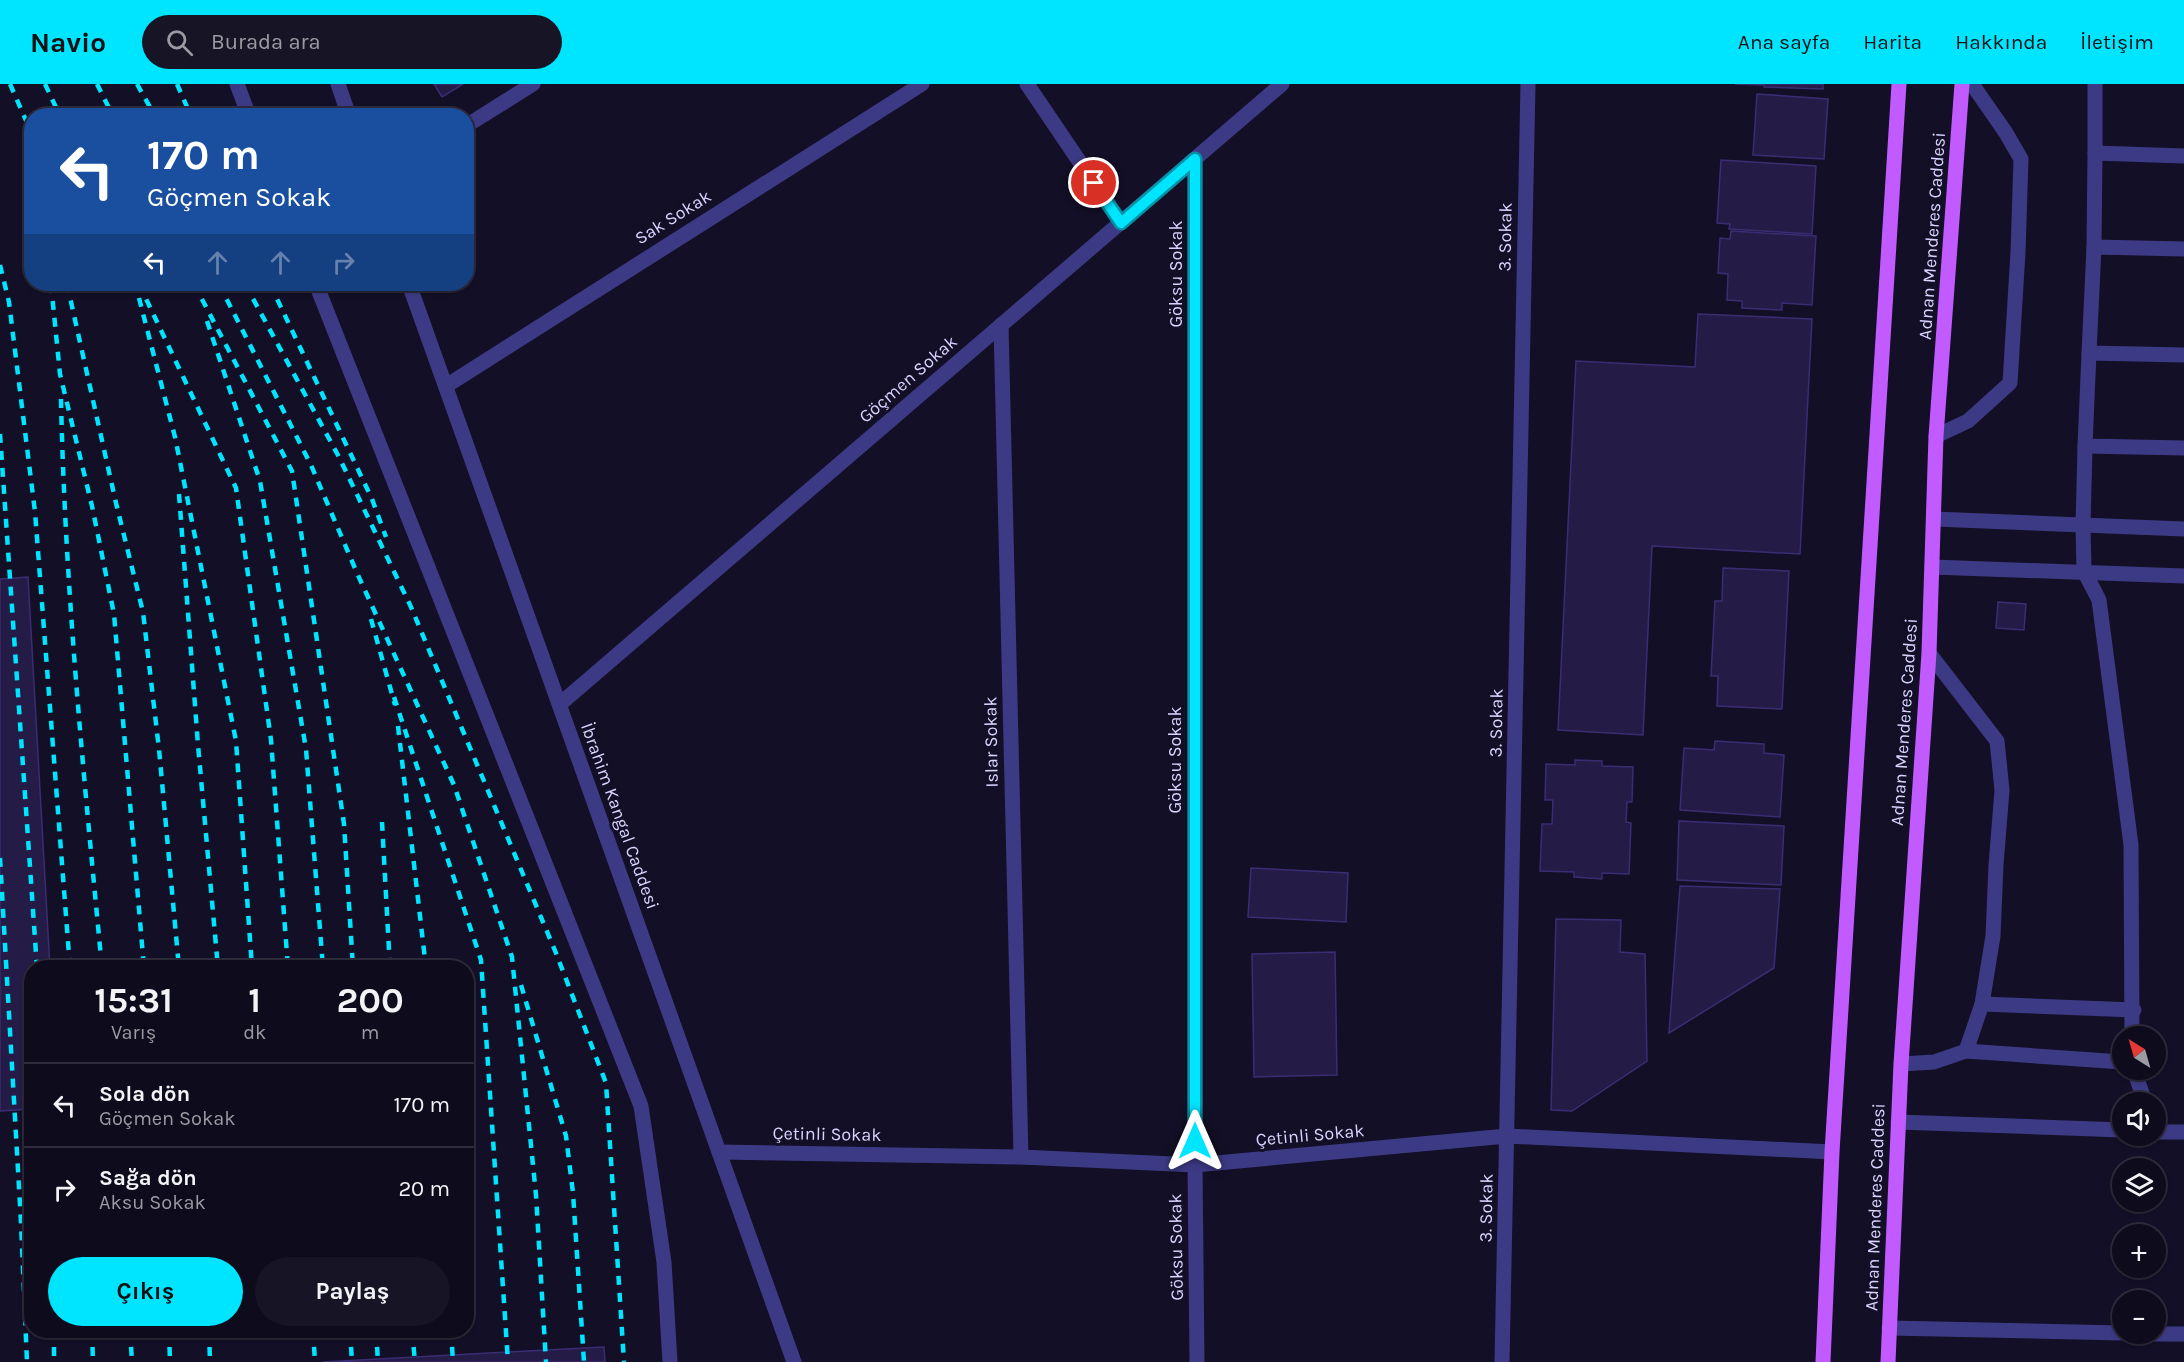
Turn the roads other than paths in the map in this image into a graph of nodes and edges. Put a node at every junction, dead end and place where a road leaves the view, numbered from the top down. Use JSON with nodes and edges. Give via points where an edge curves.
{"nodes":[{"id":1,"x":237,"y":84,"type":"edge"},
{"id":2,"x":338,"y":84,"type":"edge"},
{"id":3,"x":533,"y":84,"type":"edge"},
{"id":4,"x":922,"y":84,"type":"edge"},
{"id":5,"x":1027,"y":84,"type":"edge"},
{"id":6,"x":1282,"y":84,"type":"edge"},
{"id":7,"x":1528,"y":84,"type":"edge"},
{"id":8,"x":1899,"y":84,"type":"edge"},
{"id":9,"x":1962,"y":84,"type":"edge"},
{"id":10,"x":1972,"y":84,"type":"edge"},
{"id":11,"x":2094,"y":84,"type":"edge"},
{"id":12,"x":246,"y":108,"type":"edge"},
{"id":13,"x":347,"y":108,"type":"edge"},
{"id":14,"x":474,"y":121,"type":"edge"},
{"id":15,"x":2095,"y":153,"type":"junction"},
{"id":16,"x":2184,"y":156,"type":"edge"},
{"id":17,"x":1195,"y":159,"type":"junction"},
{"id":18,"x":1121,"y":223,"type":"junction"},
{"id":19,"x":2094,"y":248,"type":"junction"},
{"id":20,"x":2184,"y":249,"type":"edge"},
{"id":21,"x":319,"y":291,"type":"edge"},
{"id":22,"x":412,"y":291,"type":"edge"},
{"id":23,"x":1001,"y":325,"type":"junction"},
{"id":24,"x":2089,"y":353,"type":"junction"},
{"id":25,"x":2184,"y":354,"type":"edge"},
{"id":26,"x":446,"y":386,"type":"junction"},
{"id":27,"x":1936,"y":436,"type":"junction"},
{"id":28,"x":2085,"y":446,"type":"junction"},
{"id":29,"x":2184,"y":448,"type":"edge"},
{"id":30,"x":1934,"y":519,"type":"junction"},
{"id":31,"x":2083,"y":526,"type":"junction"},
{"id":32,"x":2184,"y":528,"type":"edge"},
{"id":33,"x":1932,"y":567,"type":"junction"},
{"id":34,"x":2084,"y":572,"type":"junction"},
{"id":35,"x":2184,"y":576,"type":"edge"},
{"id":36,"x":1929,"y":653,"type":"junction"},
{"id":37,"x":560,"y":704,"type":"junction"},
{"id":38,"x":1982,"y":1004,"type":"junction"},
{"id":39,"x":2134,"y":1010,"type":"junction"},
{"id":40,"x":2133,"y":1026,"type":"edge"},
{"id":41,"x":1966,"y":1051,"type":"junction"},
{"id":42,"x":2112,"y":1061,"type":"edge"},
{"id":43,"x":1901,"y":1064,"type":"junction"},
{"id":44,"x":1898,"y":1122,"type":"junction"},
{"id":45,"x":2112,"y":1130,"type":"edge"},
{"id":46,"x":2166,"y":1132,"type":"edge"},
{"id":47,"x":2184,"y":1132,"type":"edge"},
{"id":48,"x":1507,"y":1136,"type":"junction"},
{"id":49,"x":719,"y":1152,"type":"junction"},
{"id":50,"x":1832,"y":1152,"type":"junction"},
{"id":51,"x":1021,"y":1157,"type":"junction"},
{"id":52,"x":1195,"y":1165,"type":"junction"},
{"id":53,"x":1889,"y":1328,"type":"junction"},
{"id":54,"x":2112,"y":1333,"type":"edge"},
{"id":55,"x":2166,"y":1334,"type":"edge"},
{"id":56,"x":2184,"y":1334,"type":"edge"},
{"id":57,"x":670,"y":1362,"type":"edge"},
{"id":58,"x":794,"y":1362,"type":"edge"},
{"id":59,"x":1197,"y":1362,"type":"edge"},
{"id":60,"x":1502,"y":1362,"type":"edge"},
{"id":61,"x":1822,"y":1362,"type":"edge"},
{"id":62,"x":1888,"y":1362,"type":"edge"}],
"edges":[{"from":1,"to":12,"type":"street"},
{"from":2,"to":13,"type":"street"},
{"from":3,"to":14,"type":"street"},
{"from":4,"to":26,"type":"street","name":"Sak Sokak"},
{"from":5,"to":18,"type":"street"},
{"from":6,"to":17,"type":"street","name":"Göçmen Sokak"},
{"from":7,"to":48,"type":"street","name":"3. Sokak"},
{"from":8,"to":50,"type":"main road"},
{"from":9,"to":27,"type":"main road","name":"Adnan Menderes Caddesi"},
{"from":10,"to":27,"type":"street","via":[[2021,159],[2010,383],[1968,421]]},
{"from":11,"to":15,"type":"street"},
{"from":15,"to":16,"type":"street"},
{"from":15,"to":19,"type":"street"},
{"from":17,"to":18,"type":"street","name":"Göçmen Sokak"},
{"from":17,"to":52,"type":"street","name":"Göksu Sokak"},
{"from":18,"to":23,"type":"street","name":"Göçmen Sokak"},
{"from":19,"to":20,"type":"street"},
{"from":19,"to":24,"type":"street"},
{"from":21,"to":57,"type":"street","via":[[640,1106],[664,1262]]},
{"from":22,"to":26,"type":"street","name":"İbrahim Kangal Caddesi"},
{"from":23,"to":37,"type":"street","name":"Göçmen Sokak"},
{"from":23,"to":51,"type":"street","name":"Islar Sokak"},
{"from":24,"to":25,"type":"street"},
{"from":24,"to":28,"type":"street"},
{"from":26,"to":37,"type":"street","name":"İbrahim Kangal Caddesi"},
{"from":27,"to":30,"type":"main road","name":"Adnan Menderes Caddesi"},
{"from":28,"to":29,"type":"street"},
{"from":28,"to":31,"type":"street"},
{"from":30,"to":31,"type":"street"},
{"from":30,"to":33,"type":"main road","name":"Adnan Menderes Caddesi"},
{"from":31,"to":32,"type":"street"},
{"from":31,"to":34,"type":"street"},
{"from":33,"to":34,"type":"street"},
{"from":33,"to":36,"type":"main road","name":"Adnan Menderes Caddesi"},
{"from":34,"to":35,"type":"street"},
{"from":34,"to":39,"type":"street","via":[[2099,600],[2131,845]]},
{"from":36,"to":38,"type":"street","via":[[1997,741],[2002,790],[1993,936]]},
{"from":36,"to":43,"type":"main road","name":"Adnan Menderes Caddesi"},
{"from":37,"to":49,"type":"street","name":"İbrahim Kangal Caddesi"},
{"from":38,"to":39,"type":"street"},
{"from":38,"to":41,"type":"street"},
{"from":39,"to":40,"type":"street"},
{"from":41,"to":42,"type":"street"},
{"from":41,"to":43,"type":"street","via":[[1934,1062]]},
{"from":43,"to":44,"type":"main road","name":"Adnan Menderes Caddesi"},
{"from":44,"to":45,"type":"street"},
{"from":44,"to":53,"type":"main road","name":"Adnan Menderes Caddesi"},
{"from":46,"to":47,"type":"street"},
{"from":48,"to":50,"type":"street","name":"Çetinli Sokak"},
{"from":48,"to":52,"type":"street","name":"Çetinli Sokak"},
{"from":48,"to":60,"type":"street","name":"3. Sokak"},
{"from":49,"to":51,"type":"street","name":"Çetinli Sokak"},
{"from":49,"to":58,"type":"street","name":"İbrahim Kangal Caddesi"},
{"from":50,"to":61,"type":"main road"},
{"from":51,"to":52,"type":"street","name":"Çetinli Sokak"},
{"from":52,"to":59,"type":"street","name":"Göksu Sokak"},
{"from":53,"to":54,"type":"street"},
{"from":53,"to":62,"type":"main road","name":"Adnan Menderes Caddesi"},
{"from":55,"to":56,"type":"street"}]}
